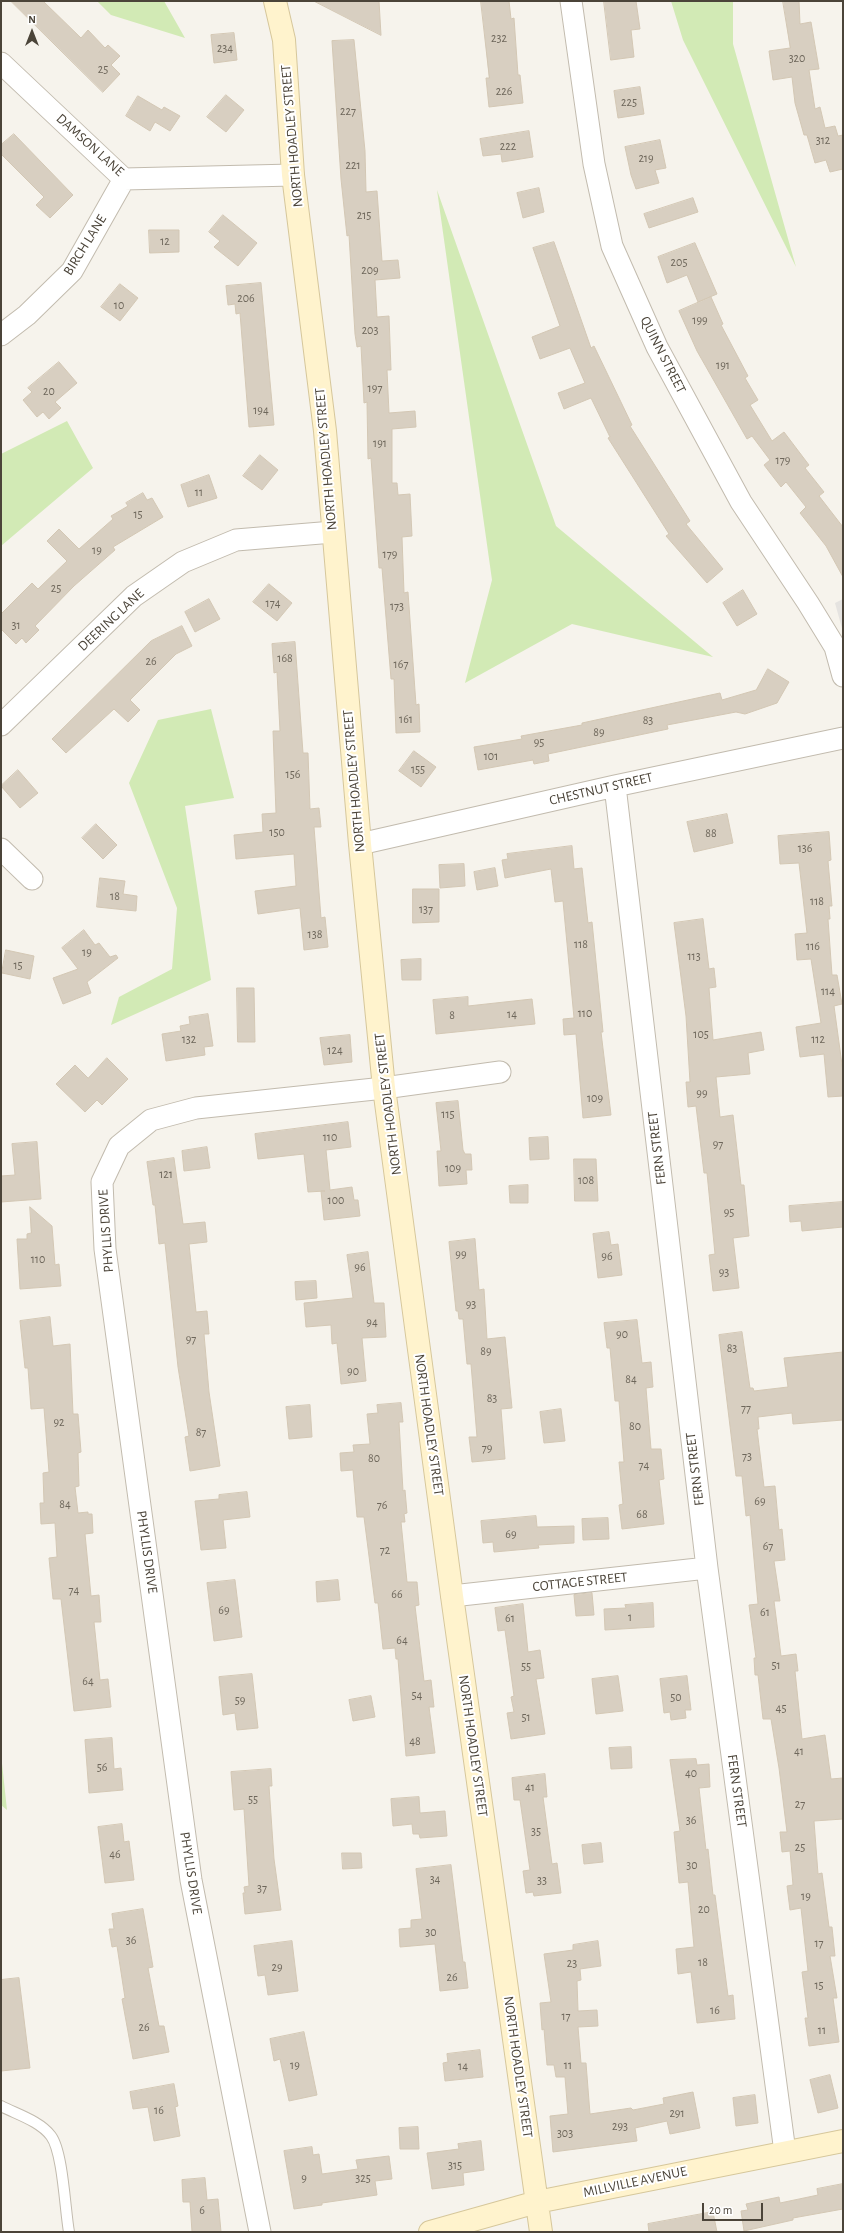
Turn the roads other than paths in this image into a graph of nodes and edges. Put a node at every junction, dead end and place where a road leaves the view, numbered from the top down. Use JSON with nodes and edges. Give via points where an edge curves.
{"nodes":[{"id":1,"x":275,"y":1,"type":"edge"},
{"id":2,"x":570,"y":1,"type":"edge"},
{"id":3,"x":1,"y":63,"type":"edge"},
{"id":4,"x":293,"y":175,"type":"junction"},
{"id":5,"x":124,"y":179,"type":"junction"},
{"id":6,"x":1,"y":335,"type":"edge"},
{"id":7,"x":333,"y":532,"type":"junction"},
{"id":8,"x":843,"y":676,"type":"edge"},
{"id":9,"x":1,"y":725,"type":"edge"},
{"id":10,"x":843,"y":738,"type":"edge"},
{"id":11,"x":615,"y":786,"type":"junction"},
{"id":12,"x":360,"y":844,"type":"junction"},
{"id":13,"x":1,"y":849,"type":"edge"},
{"id":14,"x":32,"y":878,"type":"dead end"},
{"id":15,"x":500,"y":1072,"type":"dead end"},
{"id":16,"x":384,"y":1088,"type":"junction"},
{"id":17,"x":707,"y":1568,"type":"junction"},
{"id":18,"x":452,"y":1596,"type":"junction"},
{"id":19,"x":1,"y":2106,"type":"edge"},
{"id":20,"x":843,"y":2141,"type":"edge"},
{"id":21,"x":785,"y":2152,"type":"junction"},
{"id":22,"x":537,"y":2202,"type":"junction"},
{"id":23,"x":69,"y":2232,"type":"edge"},
{"id":24,"x":260,"y":2232,"type":"edge"},
{"id":25,"x":430,"y":2232,"type":"edge"},
{"id":26,"x":541,"y":2232,"type":"edge"}],
"edges":[{"from":1,"to":4,"type":"street","name":"NORTH HOADLEY STREET","via":[[284,40]]},
{"from":2,"to":8,"type":"street","name":"QUINN STREET","via":[[594,164],[612,246],[657,347],[741,502],[835,648]]},
{"from":3,"to":5,"type":"street","name":"DAMSON LANE"},
{"from":4,"to":5,"type":"street","name":"DAMSON LANE"},
{"from":4,"to":7,"type":"street","name":"NORTH HOADLEY STREET","via":[[325,431]]},
{"from":5,"to":6,"type":"street","name":"BIRCH LANE","via":[[72,271],[27,315]]},
{"from":7,"to":9,"type":"street","name":"DEERING LANE","via":[[236,540],[183,562],[134,596]]},
{"from":7,"to":12,"type":"street","name":"NORTH HOADLEY STREET"},
{"from":10,"to":11,"type":"street","name":"CHESTNUT STREET"},
{"from":11,"to":12,"type":"street","name":"CHESTNUT STREET"},
{"from":11,"to":17,"type":"street","name":"FERN STREET"},
{"from":12,"to":16,"type":"street","name":"NORTH HOADLEY STREET"},
{"from":13,"to":14,"type":"street"},
{"from":15,"to":16,"type":"street","name":"PHYLLIS DRIVE"},
{"from":16,"to":18,"type":"street","name":"NORTH HOADLEY STREET"},
{"from":16,"to":24,"type":"street","name":"PHYLLIS DRIVE","via":[[196,1108],[151,1120],[119,1146],[102,1182],[105,1249],[191,1880]]},
{"from":17,"to":18,"type":"street","name":"COTTAGE STREET"},
{"from":17,"to":21,"type":"street","name":"FERN STREET"},
{"from":18,"to":22,"type":"street","name":"NORTH HOADLEY STREET"},
{"from":19,"to":23,"type":"lane","via":[[40,2126],[51,2136],[58,2152]]},
{"from":20,"to":21,"type":"street","name":"MILLVILLE AVENUE"},
{"from":21,"to":22,"type":"street","name":"MILLVILLE AVENUE"},
{"from":22,"to":25,"type":"street","name":"MILLVILLE AVENUE"},
{"from":22,"to":26,"type":"street","name":"NORTH HOADLEY STREET"}]}
